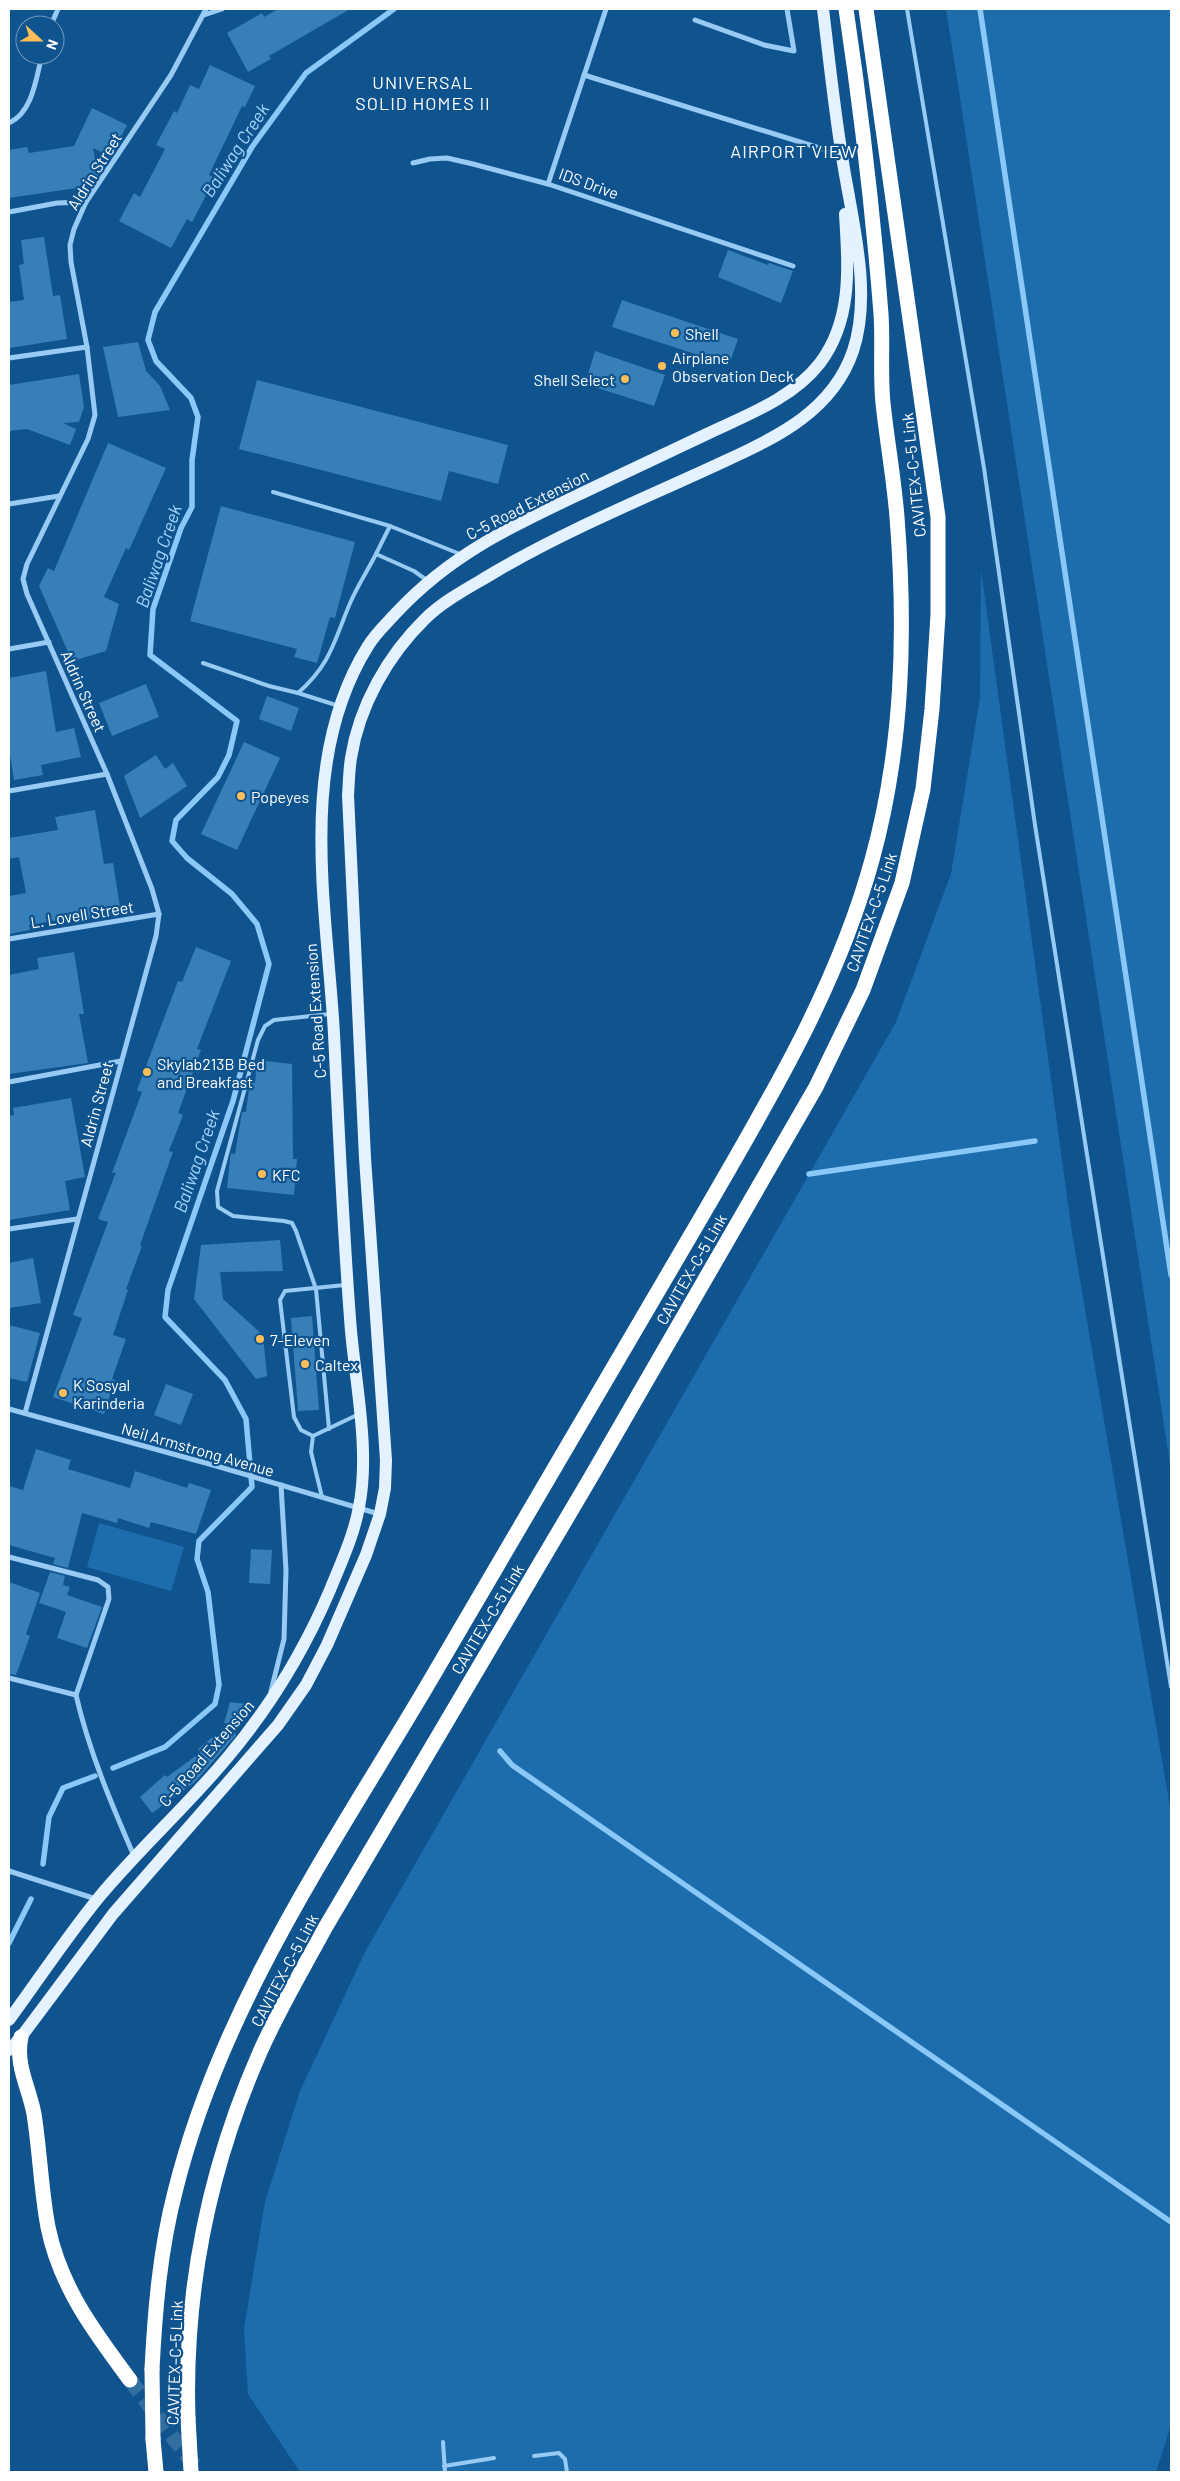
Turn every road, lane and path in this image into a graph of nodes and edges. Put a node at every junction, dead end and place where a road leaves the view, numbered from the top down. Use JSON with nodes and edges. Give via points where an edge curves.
{"nodes":[{"id":1,"x":206,"y":9,"type":"edge"},
{"id":2,"x":222,"y":9,"type":"edge"},
{"id":3,"x":598,"y":9,"type":"edge"},
{"id":4,"x":787,"y":9,"type":"edge"},
{"id":5,"x":823,"y":9,"type":"edge"},
{"id":6,"x":846,"y":9,"type":"edge"},
{"id":7,"x":866,"y":9,"type":"edge"},
{"id":8,"x":907,"y":9,"type":"edge"},
{"id":9,"x":605,"y":10,"type":"edge"},
{"id":10,"x":204,"y":15,"type":"junction"},
{"id":11,"x":695,"y":20,"type":"dead end"},
{"id":12,"x":39,"y":65,"type":"edge"},
{"id":13,"x":584,"y":75,"type":"junction"},
{"id":14,"x":9,"y":123,"type":"edge"},
{"id":15,"x":842,"y":154,"type":"junction"},
{"id":16,"x":413,"y":163,"type":"dead end"},
{"id":17,"x":548,"y":184,"type":"junction"},
{"id":18,"x":86,"y":202,"type":"junction"},
{"id":19,"x":9,"y":212,"type":"edge"},
{"id":20,"x":793,"y":266,"type":"dead end"},
{"id":21,"x":87,"y":347,"type":"junction"},
{"id":22,"x":9,"y":358,"type":"edge"},
{"id":23,"x":274,"y":492,"type":"dead end"},
{"id":24,"x":59,"y":496,"type":"junction"},
{"id":25,"x":9,"y":504,"type":"edge"},
{"id":26,"x":390,"y":526,"type":"junction"},
{"id":27,"x":376,"y":554,"type":"junction"},
{"id":28,"x":462,"y":555,"type":"junction"},
{"id":29,"x":430,"y":582,"type":"junction"},
{"id":30,"x":49,"y":642,"type":"junction"},
{"id":31,"x":9,"y":649,"type":"edge"},
{"id":32,"x":204,"y":663,"type":"dead end"},
{"id":33,"x":298,"y":693,"type":"junction"},
{"id":34,"x":339,"y":706,"type":"junction"},
{"id":35,"x":107,"y":774,"type":"junction"},
{"id":36,"x":9,"y":791,"type":"edge"},
{"id":37,"x":159,"y":914,"type":"junction"},
{"id":38,"x":9,"y":938,"type":"edge"},
{"id":39,"x":333,"y":1014,"type":"junction"},
{"id":40,"x":121,"y":1061,"type":"junction"},
{"id":41,"x":9,"y":1082,"type":"edge"},
{"id":42,"x":77,"y":1219,"type":"junction"},
{"id":43,"x":9,"y":1230,"type":"edge"},
{"id":44,"x":348,"y":1285,"type":"junction"},
{"id":45,"x":316,"y":1289,"type":"junction"},
{"id":46,"x":9,"y":1409,"type":"edge"},
{"id":47,"x":25,"y":1413,"type":"junction"},
{"id":48,"x":359,"y":1414,"type":"junction"},
{"id":49,"x":329,"y":1429,"type":"junction"},
{"id":50,"x":313,"y":1436,"type":"junction"},
{"id":51,"x":281,"y":1486,"type":"junction"},
{"id":52,"x":323,"y":1498,"type":"junction"},
{"id":53,"x":359,"y":1508,"type":"junction"},
{"id":54,"x":380,"y":1514,"type":"junction"},
{"id":55,"x":9,"y":1557,"type":"edge"},
{"id":56,"x":9,"y":1678,"type":"edge"},
{"id":57,"x":1171,"y":1687,"type":"edge"},
{"id":58,"x":76,"y":1695,"type":"junction"},
{"id":59,"x":265,"y":1711,"type":"junction"},
{"id":60,"x":134,"y":1857,"type":"junction"},
{"id":61,"x":9,"y":1871,"type":"edge"},
{"id":62,"x":97,"y":1900,"type":"junction"},
{"id":63,"x":9,"y":2020,"type":"edge"},
{"id":64,"x":21,"y":2037,"type":"junction"},
{"id":65,"x":9,"y":2050,"type":"edge"},
{"id":66,"x":9,"y":2070,"type":"edge"},
{"id":67,"x":22,"y":2078,"type":"junction"},
{"id":68,"x":130,"y":2380,"type":"tunnel mouth"},
{"id":69,"x":443,"y":2442,"type":"dead end"},
{"id":70,"x":534,"y":2456,"type":"dead end"},
{"id":71,"x":494,"y":2458,"type":"dead end"},
{"id":72,"x":444,"y":2466,"type":"junction"},
{"id":73,"x":156,"y":2472,"type":"edge"},
{"id":74,"x":191,"y":2472,"type":"edge"},
{"id":75,"x":445,"y":2472,"type":"edge"},
{"id":76,"x":566,"y":2472,"type":"edge"}],
"edges":[{"from":1,"to":10,"type":"street","name":"Aldrin Street"},
{"from":2,"to":10,"type":"street"},
{"from":3,"to":9,"type":"street"},
{"from":4,"to":11,"type":"street","via":[[794,51],[764,45]]},
{"from":5,"to":15,"type":"main road"},
{"from":6,"to":73,"type":"highway","name":"CAVITEX–C-5 Link","bridge":true,"via":[[867,153],[881,323],[883,405],[890,446],[900,570],[896,738],[887,799],[870,868],[829,982],[764,1109],[597,1398],[326,1854],[247,1996],[210,2081],[174,2193],[157,2293],[152,2369]]},
{"from":7,"to":74,"type":"highway","name":"CAVITEX–C-5 Link","bridge":true,"via":[[938,517],[938,615],[932,709],[921,797],[902,883],[863,990],[816,1087],[330,1920],[260,2052],[226,2143],[202,2239],[190,2326],[188,2418]]},
{"from":8,"to":57,"type":"lane","via":[[984,468],[1034,825]]},
{"from":9,"to":13,"type":"street","name":"IDS Drive"},
{"from":10,"to":18,"type":"street","name":"Aldrin Street","via":[[171,75]]},
{"from":12,"to":14,"type":"street","via":[[25,110]]},
{"from":13,"to":15,"type":"street"},
{"from":13,"to":17,"type":"street","name":"IDS Drive"},
{"from":15,"to":28,"type":"main road","name":"C-5 Road Extension","via":[[848,270],[845,305],[830,346],[808,375],[765,406],[507,528]]},
{"from":15,"to":54,"type":"main road","via":[[858,249],[862,300],[853,351],[835,387],[818,407],[752,449],[524,555],[471,586],[426,618],[392,658],[371,694],[357,731],[348,795],[365,1158],[386,1460]]},
{"from":16,"to":17,"type":"street","via":[[447,158]]},
{"from":17,"to":20,"type":"street","name":"IDS Drive"},
{"from":18,"to":19,"type":"street","via":[[57,203]]},
{"from":18,"to":21,"type":"street","name":"Aldrin Street","via":[[74,229],[70,262]]},
{"from":21,"to":22,"type":"street"},
{"from":21,"to":24,"type":"street","name":"Aldrin Street","via":[[95,402],[93,427]]},
{"from":23,"to":26,"type":"lane"},
{"from":24,"to":25,"type":"street"},
{"from":24,"to":30,"type":"street","name":"Aldrin Street","via":[[23,579]]},
{"from":26,"to":27,"type":"lane"},
{"from":26,"to":28,"type":"lane"},
{"from":27,"to":29,"type":"lane"},
{"from":27,"to":33,"type":"lane","via":[[351,601],[338,639],[326,661]]},
{"from":28,"to":29,"type":"main road","name":"C-5 Road Extension"},
{"from":29,"to":34,"type":"main road","name":"C-5 Road Extension","via":[[371,641],[346,686]]},
{"from":30,"to":31,"type":"street"},
{"from":30,"to":35,"type":"street","name":"Aldrin Street"},
{"from":32,"to":33,"type":"lane"},
{"from":33,"to":34,"type":"lane"},
{"from":34,"to":39,"type":"main road","name":"C-5 Road Extension","via":[[328,749],[322,863]]},
{"from":35,"to":36,"type":"street"},
{"from":35,"to":37,"type":"street","name":"Aldrin Street"},
{"from":37,"to":38,"type":"street","name":"L. Lovell Street"},
{"from":37,"to":40,"type":"street","name":"Aldrin Street","via":[[156,936]]},
{"from":39,"to":44,"type":"main road","name":"C-5 Road Extension"},
{"from":39,"to":45,"type":"lane","via":[[274,1020],[265,1026],[258,1040],[217,1191],[218,1207],[233,1216],[292,1223]]},
{"from":40,"to":41,"type":"street"},
{"from":40,"to":42,"type":"street","name":"Aldrin Street"},
{"from":42,"to":43,"type":"street"},
{"from":42,"to":47,"type":"street","name":"Aldrin Street"},
{"from":44,"to":45,"type":"lane"},
{"from":44,"to":48,"type":"main road","name":"C-5 Road Extension"},
{"from":45,"to":49,"type":"lane"},
{"from":45,"to":50,"type":"lane","via":[[285,1291],[280,1300],[294,1417],[301,1430]]},
{"from":46,"to":47,"type":"street","name":"Neil Armstrong Avenue"},
{"from":47,"to":51,"type":"street","name":"Neil Armstrong Avenue"},
{"from":48,"to":49,"type":"lane"},
{"from":48,"to":53,"type":"main road","name":"C-5 Road Extension","via":[[363,1471]]},
{"from":49,"to":50,"type":"lane"},
{"from":50,"to":52,"type":"lane","via":[[311,1452]]},
{"from":51,"to":52,"type":"street","name":"Neil Armstrong Avenue"},
{"from":51,"to":59,"type":"street","via":[[286,1570],[284,1639]]},
{"from":52,"to":53,"type":"street","name":"Neil Armstrong Avenue"},
{"from":53,"to":54,"type":"street","name":"Neil Armstrong Avenue"},
{"from":53,"to":59,"type":"main road","name":"C-5 Road Extension","via":[[324,1605],[291,1670]]},
{"from":54,"to":64,"type":"main road","via":[[366,1556],[306,1685],[278,1725],[113,1914]]},
{"from":55,"to":58,"type":"street","via":[[98,1580],[108,1587],[108,1599]]},
{"from":56,"to":58,"type":"street"},
{"from":58,"to":60,"type":"street","via":[[105,1790]]},
{"from":59,"to":60,"type":"main road","name":"C-5 Road Extension","via":[[224,1762]]},
{"from":60,"to":62,"type":"main road","name":"C-5 Road Extension"},
{"from":61,"to":62,"type":"street"},
{"from":62,"to":63,"type":"main road","name":"C-5 Road Extension"},
{"from":64,"to":65,"type":"main road"},
{"from":64,"to":67,"type":"highway","via":[[18,2054]]},
{"from":66,"to":67,"type":"highway"},
{"from":67,"to":68,"type":"highway","via":[[33,2112],[46,2214],[60,2268],[89,2324]]},
{"from":69,"to":72,"type":"lane"},
{"from":70,"to":76,"type":"lane","via":[[560,2453],[565,2459]]},
{"from":71,"to":72,"type":"lane"},
{"from":72,"to":75,"type":"lane"}]}
